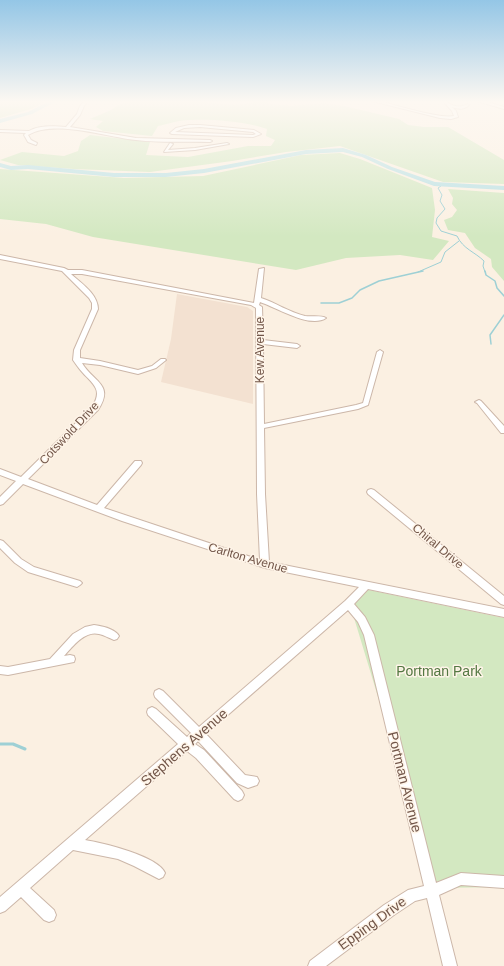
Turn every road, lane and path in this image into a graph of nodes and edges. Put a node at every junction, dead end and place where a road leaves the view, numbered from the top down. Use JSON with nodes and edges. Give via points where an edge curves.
{"nodes":[{"id":1,"x":169,"y":146,"type":"edge"},
{"id":2,"x":215,"y":146,"type":"edge"},
{"id":3,"x":204,"y":148,"type":"joint"},
{"id":4,"x":0,"y":257,"type":"edge"},
{"id":5,"x":262,"y":269,"type":"dead end"},
{"id":6,"x":66,"y":272,"type":"junction"},
{"id":7,"x":258,"y":303,"type":"junction"},
{"id":8,"x":323,"y":318,"type":"dead end"},
{"id":9,"x":260,"y":342,"type":"junction"},
{"id":10,"x":297,"y":346,"type":"dead end"},
{"id":11,"x":380,"y":352,"type":"dead end"},
{"id":12,"x":76,"y":360,"type":"junction"},
{"id":13,"x":163,"y":360,"type":"dead end"},
{"id":14,"x":479,"y":402,"type":"dead end"},
{"id":15,"x":260,"y":427,"type":"junction"},
{"id":16,"x":504,"y":431,"type":"edge"},
{"id":17,"x":138,"y":463,"type":"dead end"},
{"id":18,"x":0,"y":472,"type":"edge"},
{"id":19,"x":23,"y":481,"type":"junction"},
{"id":20,"x":371,"y":492,"type":"dead end"},
{"id":21,"x":0,"y":502,"type":"edge"},
{"id":22,"x":98,"y":508,"type":"junction"},
{"id":23,"x":0,"y":543,"type":"edge"},
{"id":24,"x":265,"y":565,"type":"junction"},
{"id":25,"x":77,"y":583,"type":"dead end"},
{"id":26,"x":366,"y":586,"type":"junction"},
{"id":27,"x":504,"y":601,"type":"edge"},
{"id":28,"x":348,"y":604,"type":"junction"},
{"id":29,"x":504,"y":613,"type":"edge"},
{"id":30,"x":114,"y":636,"type":"dead end"},
{"id":31,"x":70,"y":659,"type":"dead end"},
{"id":32,"x":53,"y":662,"type":"junction"},
{"id":33,"x":0,"y":670,"type":"edge"},
{"id":34,"x":159,"y":694,"type":"dead end"},
{"id":35,"x":152,"y":712,"type":"dead end"},
{"id":36,"x":199,"y":734,"type":"junction"},
{"id":37,"x":187,"y":745,"type":"junction"},
{"id":38,"x":253,"y":781,"type":"dead end"},
{"id":39,"x":238,"y":795,"type":"dead end"},
{"id":40,"x":72,"y":844,"type":"junction"},
{"id":41,"x":159,"y":873,"type":"dead end"},
{"id":42,"x":504,"y":882,"type":"edge"},
{"id":43,"x":21,"y":888,"type":"junction"},
{"id":44,"x":432,"y":891,"type":"junction"},
{"id":45,"x":0,"y":906,"type":"edge"},
{"id":46,"x":49,"y":916,"type":"dead end"},
{"id":47,"x":314,"y":966,"type":"edge"},
{"id":48,"x":450,"y":966,"type":"edge"}],
"edges":[{"from":1,"to":3,"type":"street","via":[[165,151]]},
{"from":2,"to":3,"type":"street"},
{"from":4,"to":6,"type":"street"},
{"from":5,"to":7,"type":"street"},
{"from":6,"to":7,"type":"street","name":"Kew Avenue","via":[[82,272]]},
{"from":6,"to":12,"type":"street","via":[[95,303],[95,309],[77,350]]},
{"from":7,"to":8,"type":"street","via":[[298,316]]},
{"from":7,"to":9,"type":"street","name":"Kew Avenue"},
{"from":9,"to":10,"type":"street"},
{"from":9,"to":15,"type":"street","name":"Kew Avenue"},
{"from":11,"to":15,"type":"street","via":[[366,404]]},
{"from":12,"to":13,"type":"street","via":[[138,372],[154,368]]},
{"from":12,"to":19,"type":"street","name":"Cotswold Drive","via":[[97,383],[101,394],[100,400]]},
{"from":14,"to":16,"type":"street"},
{"from":15,"to":24,"type":"street","name":"Kew Avenue"},
{"from":17,"to":22,"type":"street"},
{"from":18,"to":19,"type":"street","name":"Carlton Avenue"},
{"from":19,"to":21,"type":"street","name":"Cotswold Drive"},
{"from":19,"to":22,"type":"street","name":"Carlton Avenue"},
{"from":20,"to":27,"type":"street","name":"Chiral Drive"},
{"from":22,"to":24,"type":"street","name":"Carlton Avenue"},
{"from":23,"to":25,"type":"street","via":[[31,570]]},
{"from":24,"to":26,"type":"street","name":"Carlton Avenue"},
{"from":26,"to":28,"type":"street","name":"Stephens Avenue"},
{"from":26,"to":29,"type":"street","name":"Carlton Avenue"},
{"from":28,"to":36,"type":"street","name":"Stephens Avenue"},
{"from":28,"to":44,"type":"street","name":"Portman Avenue","via":[[362,620],[369,635]]},
{"from":30,"to":32,"type":"street","via":[[95,628],[90,629],[74,640]]},
{"from":31,"to":32,"type":"street"},
{"from":32,"to":33,"type":"street","via":[[8,671]]},
{"from":34,"to":36,"type":"street"},
{"from":35,"to":37,"type":"street"},
{"from":36,"to":37,"type":"street","name":"Stephens Avenue"},
{"from":36,"to":38,"type":"street","via":[[241,779]]},
{"from":37,"to":39,"type":"street","via":[[200,754]]},
{"from":37,"to":40,"type":"street","name":"Stephens Avenue"},
{"from":40,"to":41,"type":"street","via":[[115,852]]},
{"from":40,"to":43,"type":"street","name":"Stephens Avenue"},
{"from":42,"to":44,"type":"street","name":"Epping Drive","via":[[461,879]]},
{"from":43,"to":45,"type":"street","name":"Stephens Avenue"},
{"from":43,"to":46,"type":"street"},
{"from":44,"to":47,"type":"street","name":"Epping Drive","via":[[413,894]]},
{"from":44,"to":48,"type":"street","name":"Portman Avenue"}]}
